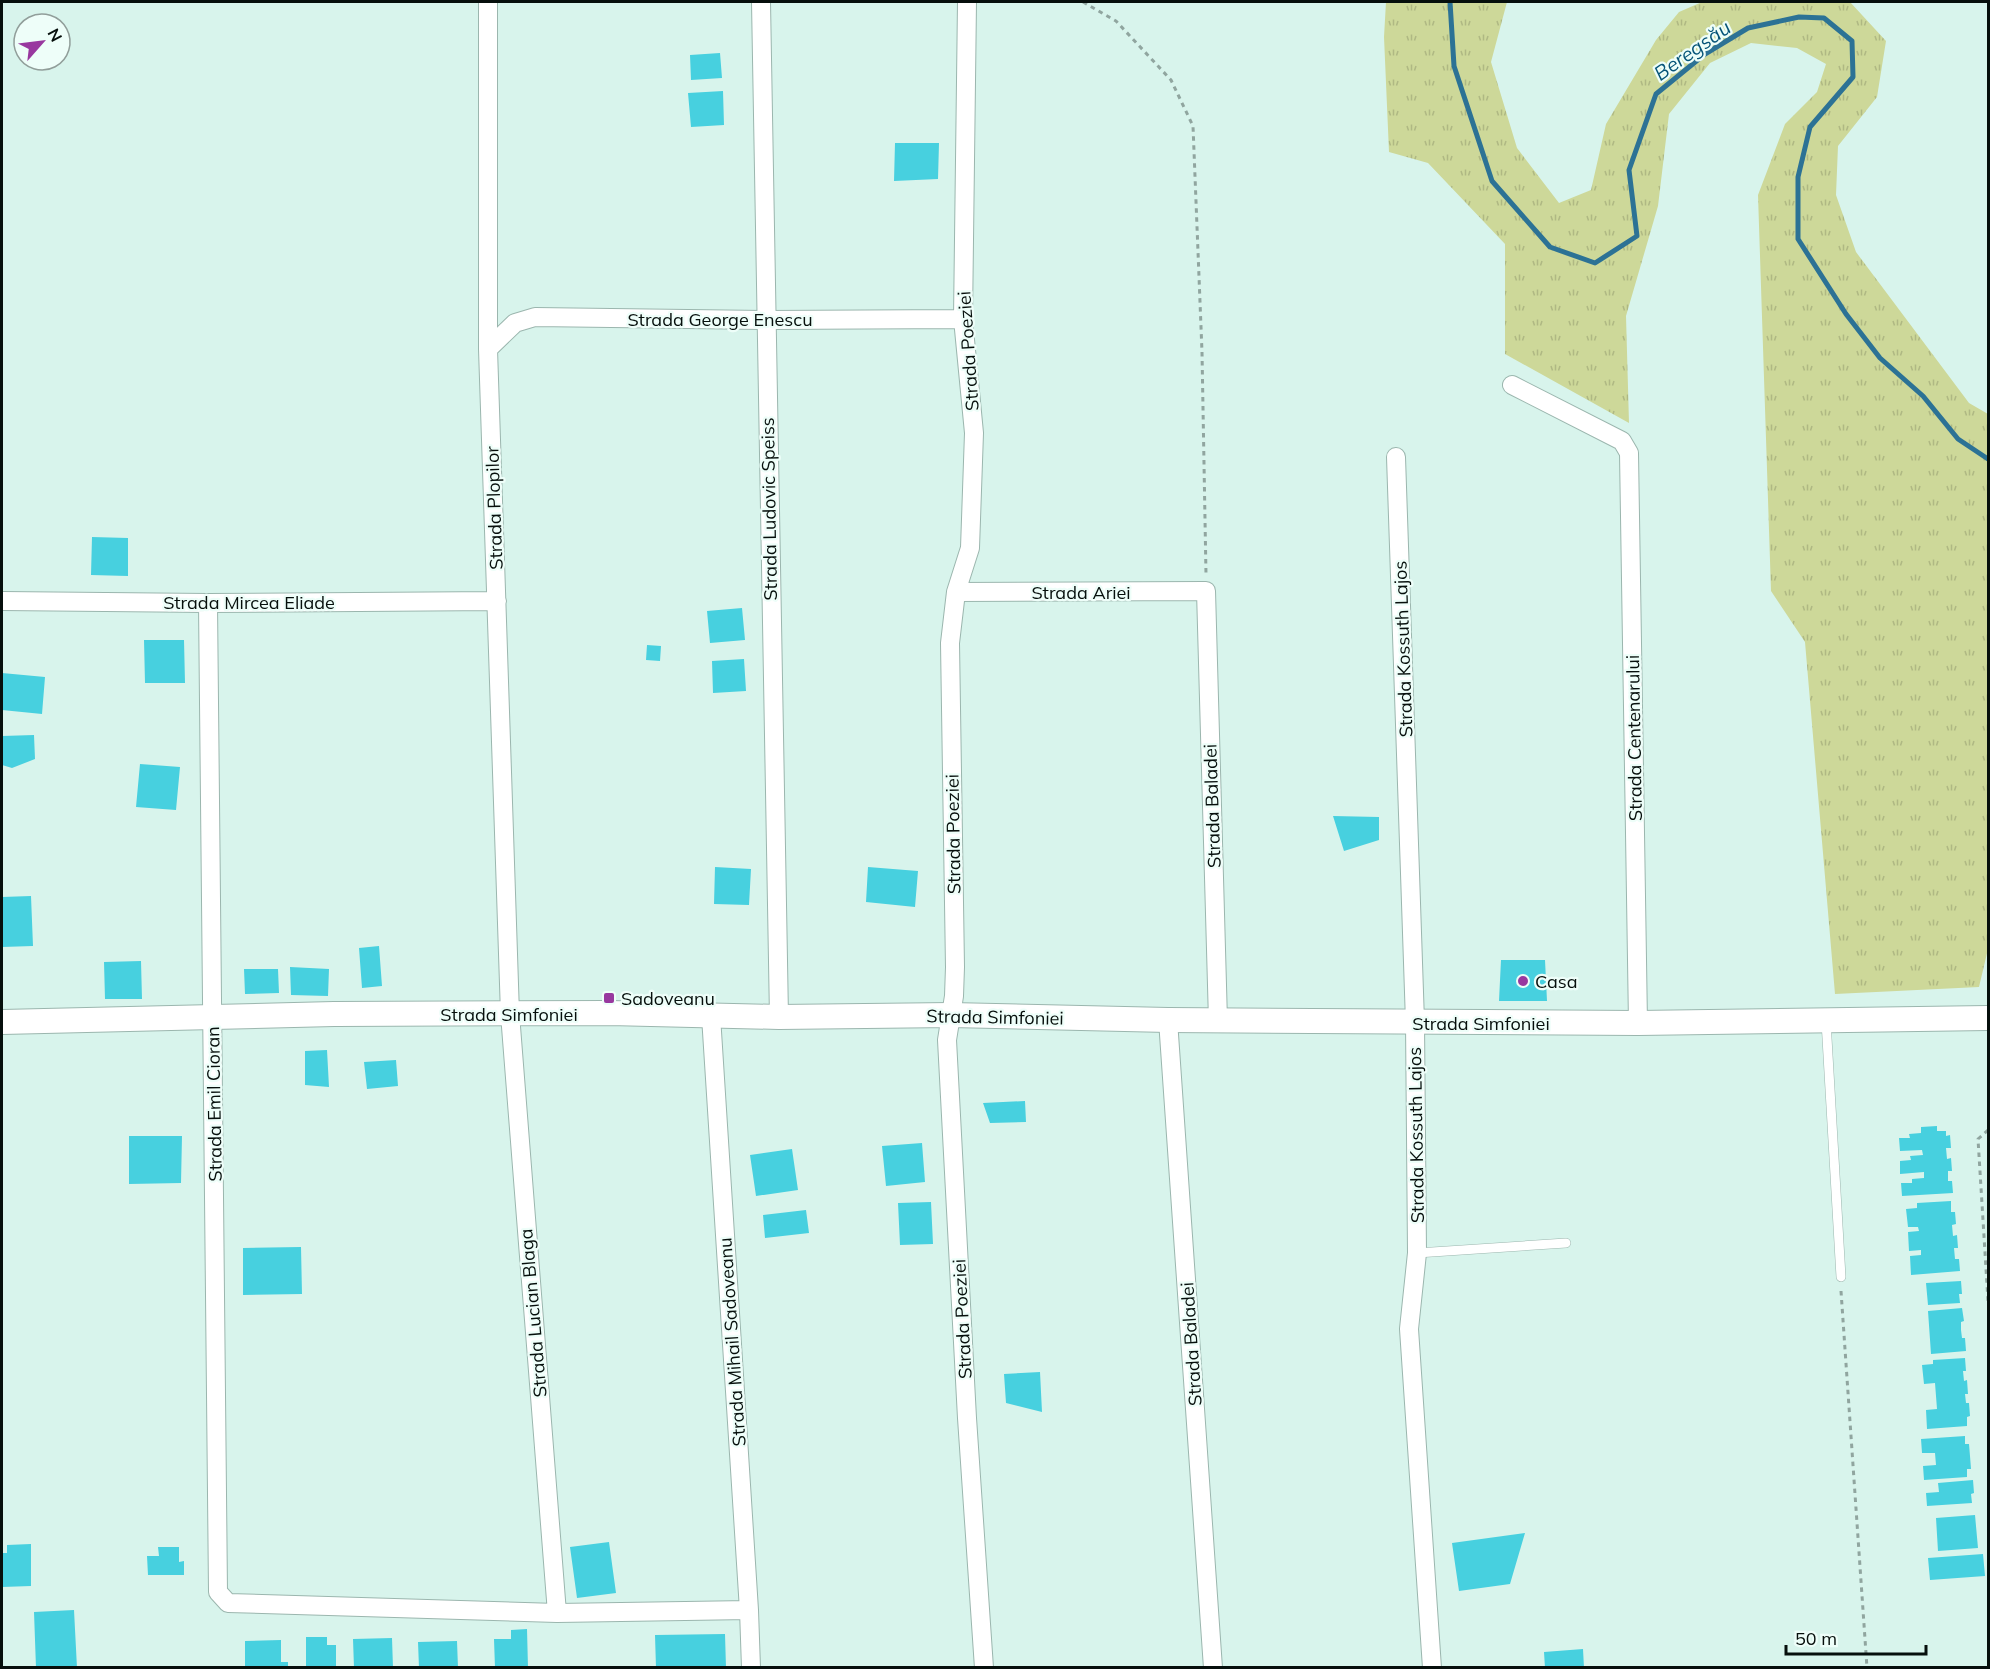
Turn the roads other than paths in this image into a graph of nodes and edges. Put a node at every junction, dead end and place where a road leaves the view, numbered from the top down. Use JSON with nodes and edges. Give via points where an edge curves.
{"nodes":[{"id":1,"x":488,"y":2,"type":"edge"},
{"id":2,"x":761,"y":2,"type":"edge"},
{"id":3,"x":967,"y":2,"type":"edge"},
{"id":4,"x":963,"y":319,"type":"junction"},
{"id":5,"x":766,"y":320,"type":"junction"},
{"id":6,"x":488,"y":349,"type":"junction"},
{"id":7,"x":1512,"y":385,"type":"dead end"},
{"id":8,"x":1396,"y":458,"type":"dead end"},
{"id":9,"x":1206,"y":591,"type":"joint"},
{"id":10,"x":956,"y":592,"type":"junction"},
{"id":11,"x":2,"y":601,"type":"edge"},
{"id":12,"x":496,"y":601,"type":"junction"},
{"id":13,"x":208,"y":603,"type":"junction"},
{"id":14,"x":510,"y":1014,"type":"junction"},
{"id":15,"x":951,"y":1015,"type":"junction"},
{"id":16,"x":711,"y":1016,"type":"junction"},
{"id":17,"x":213,"y":1017,"type":"junction"},
{"id":18,"x":779,"y":1017,"type":"junction"},
{"id":19,"x":1989,"y":1018,"type":"edge"},
{"id":20,"x":1168,"y":1020,"type":"junction"},
{"id":21,"x":1218,"y":1021,"type":"junction"},
{"id":22,"x":1826,"y":1021,"type":"junction"},
{"id":23,"x":2,"y":1022,"type":"edge"},
{"id":24,"x":1415,"y":1022,"type":"junction"},
{"id":25,"x":1638,"y":1023,"type":"junction"},
{"id":26,"x":1566,"y":1243,"type":"dead end"},
{"id":27,"x":1417,"y":1253,"type":"junction"},
{"id":28,"x":1840,"y":1277,"type":"road end"},
{"id":29,"x":749,"y":1610,"type":"junction"},
{"id":30,"x":557,"y":1613,"type":"junction"},
{"id":31,"x":751,"y":1668,"type":"edge"},
{"id":32,"x":984,"y":1668,"type":"edge"},
{"id":33,"x":1213,"y":1668,"type":"edge"},
{"id":34,"x":1432,"y":1668,"type":"edge"}],
"edges":[{"from":1,"to":6,"type":"street","name":"Strada Plopilor"},
{"from":2,"to":5,"type":"street","name":"Strada Ludovic Speiss"},
{"from":3,"to":4,"type":"street","name":"Strada Poeziei"},
{"from":4,"to":5,"type":"street","name":"Strada George Enescu"},
{"from":4,"to":10,"type":"street","name":"Strada Poeziei","via":[[974,433],[970,548]]},
{"from":5,"to":6,"type":"street","name":"Strada George Enescu","via":[[535,317],[515,323]]},
{"from":5,"to":18,"type":"street","name":"Strada Ludovic Speiss"},
{"from":6,"to":12,"type":"street","name":"Strada Plopilor"},
{"from":7,"to":25,"type":"street","name":"Strada Centenarului","via":[[1622,441],[1629,453]]},
{"from":8,"to":24,"type":"street","name":"Strada Kossuth Lajos"},
{"from":9,"to":10,"type":"street","name":"Strada Ariei"},
{"from":9,"to":21,"type":"street","name":"Strada Baladei"},
{"from":10,"to":15,"type":"street","name":"Strada Poeziei","via":[[950,643],[955,967]]},
{"from":11,"to":13,"type":"street","name":"Strada Mircea Eliade"},
{"from":12,"to":13,"type":"street","name":"Strada Mircea Eliade"},
{"from":12,"to":14,"type":"street","name":"Strada Plopilor"},
{"from":13,"to":17,"type":"street","name":"Strada Emil Cioran"},
{"from":14,"to":16,"type":"street","name":"Strada Simfoniei"},
{"from":14,"to":17,"type":"street","name":"Strada Simfoniei"},
{"from":14,"to":30,"type":"street","name":"Strada Lucian Blaga"},
{"from":15,"to":18,"type":"street","name":"Strada Simfoniei"},
{"from":15,"to":20,"type":"street","name":"Strada Simfoniei"},
{"from":15,"to":32,"type":"street","name":"Strada Poeziei","via":[[947,1040]]},
{"from":16,"to":18,"type":"street","name":"Strada Simfoniei"},
{"from":16,"to":29,"type":"street","name":"Strada Mihail Sadoveanu"},
{"from":17,"to":23,"type":"street","name":"Strada Simfoniei"},
{"from":17,"to":30,"type":"street","name":"Strada Emil Cioran","via":[[219,1592],[228,1603]]},
{"from":19,"to":22,"type":"street","name":"Strada Simfoniei"},
{"from":20,"to":21,"type":"street","name":"Strada Simfoniei"},
{"from":20,"to":33,"type":"street","name":"Strada Baladei"},
{"from":21,"to":24,"type":"street","name":"Strada Simfoniei"},
{"from":22,"to":25,"type":"street","name":"Strada Simfoniei"},
{"from":22,"to":28,"type":"lane"},
{"from":24,"to":25,"type":"street","name":"Strada Simfoniei"},
{"from":24,"to":27,"type":"street","name":"Strada Kossuth Lajos"},
{"from":26,"to":27,"type":"lane"},
{"from":27,"to":34,"type":"street","name":"Strada Kossuth Lajos","via":[[1409,1329]]},
{"from":29,"to":30,"type":"street"},
{"from":29,"to":31,"type":"street","name":"Strada Mihail Sadoveanu"}]}
